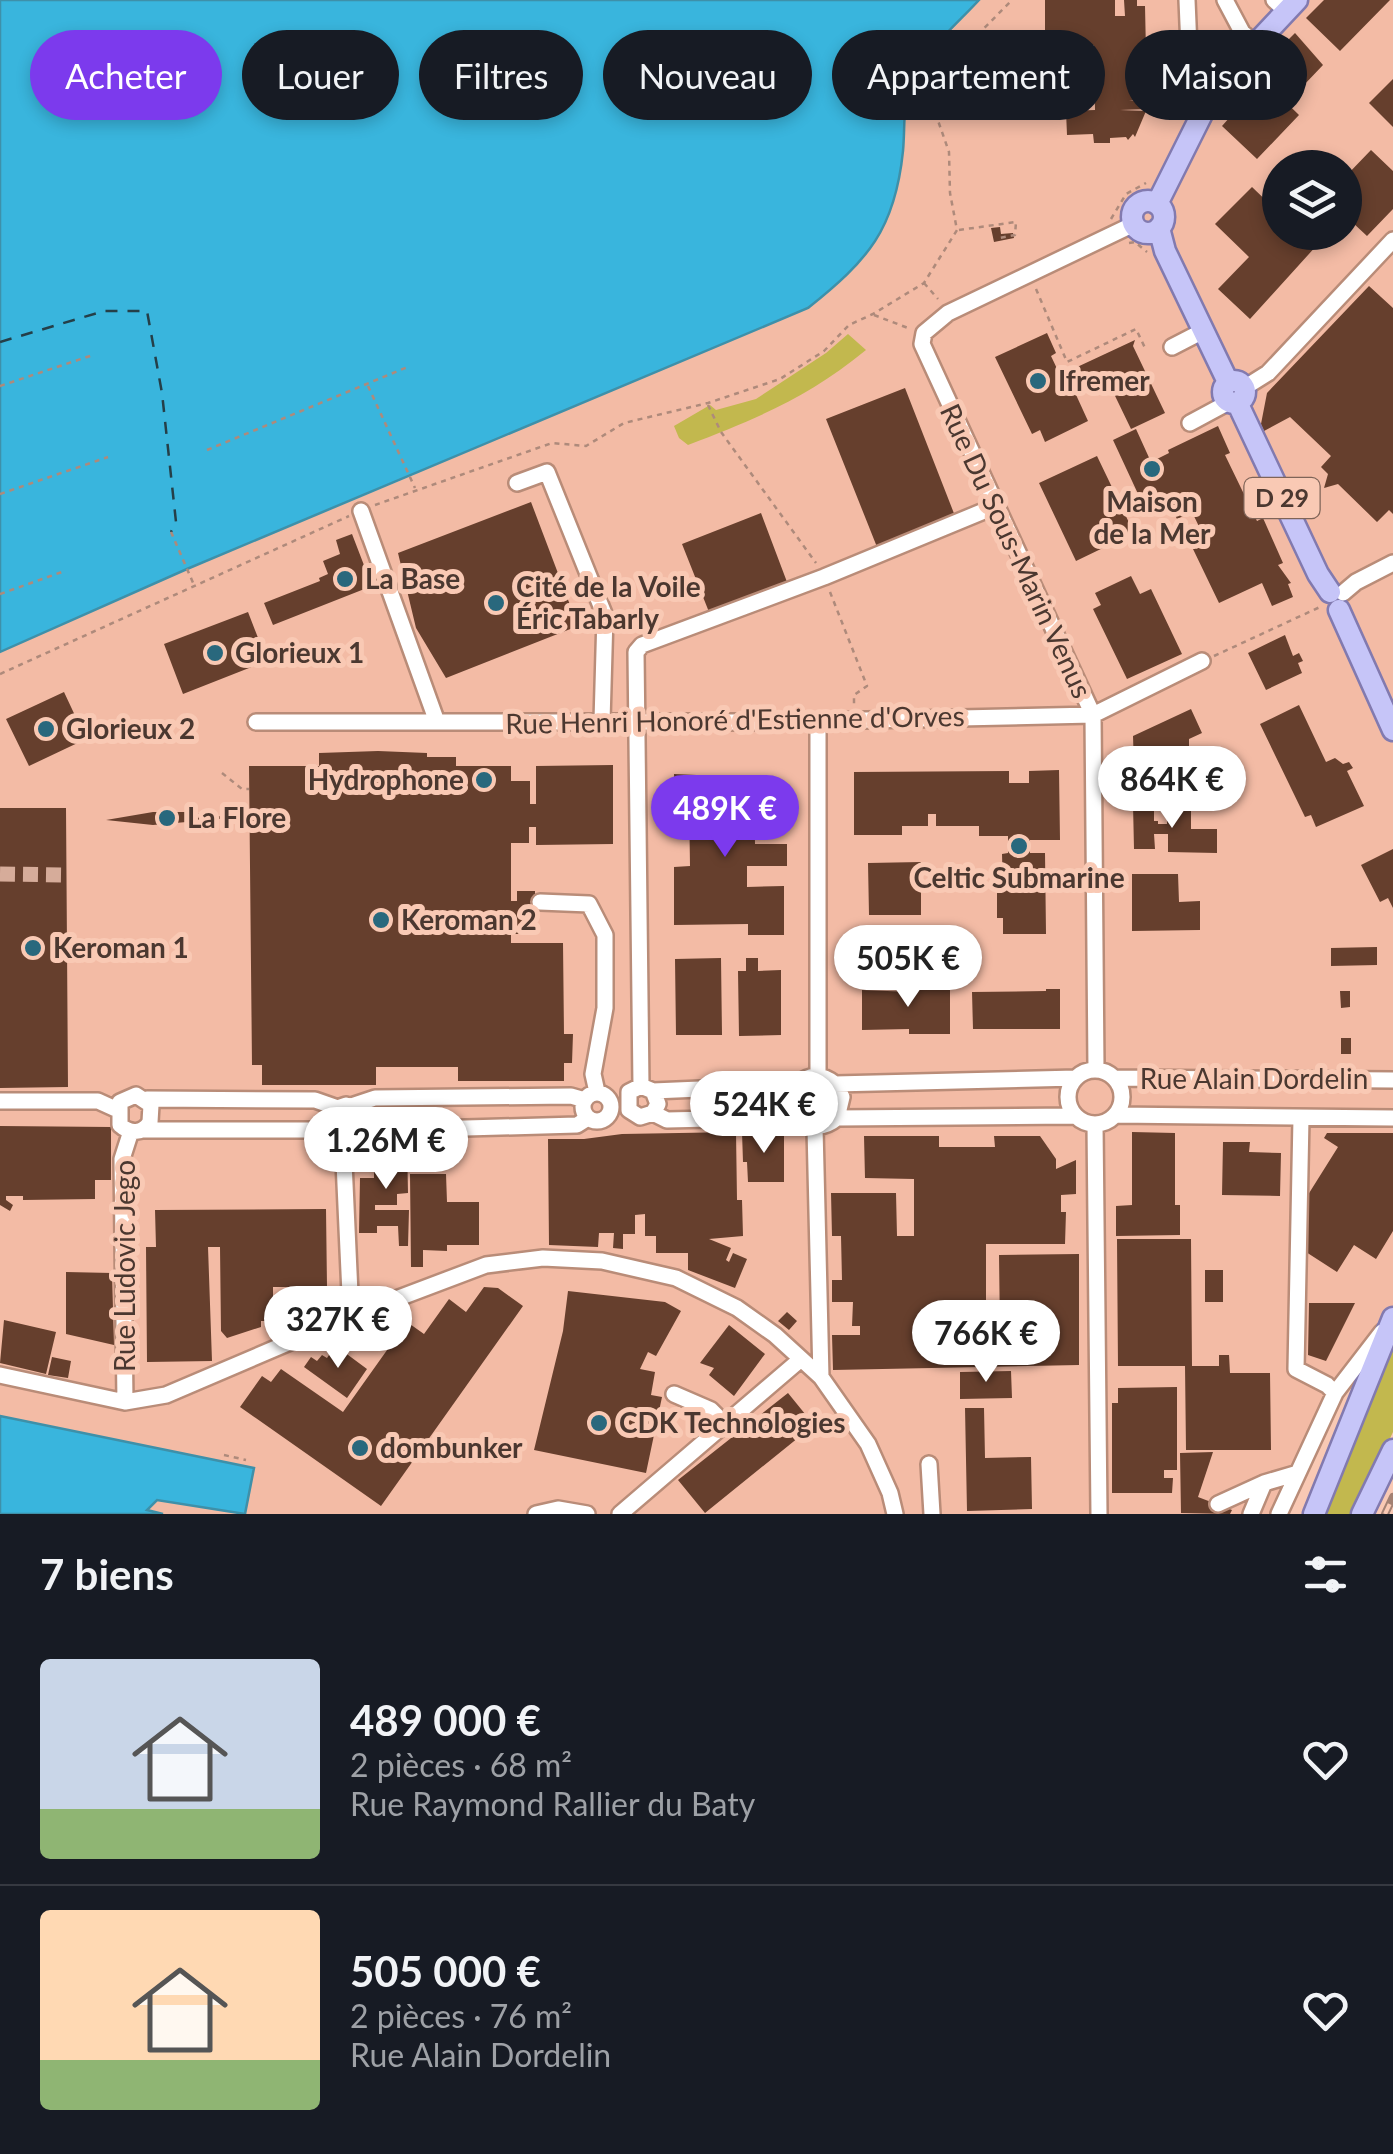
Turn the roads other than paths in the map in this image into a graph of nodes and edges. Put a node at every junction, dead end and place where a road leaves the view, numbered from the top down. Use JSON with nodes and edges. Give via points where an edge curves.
{"nodes":[{"id":1,"x":1187,"y":0,"type":"edge"},
{"id":2,"x":1225,"y":0,"type":"edge"},
{"id":3,"x":1286,"y":4,"type":"edge"},
{"id":4,"x":1188,"y":30,"type":"edge"},
{"id":5,"x":1241,"y":30,"type":"edge"},
{"id":6,"x":1266,"y":30,"type":"edge"},
{"id":7,"x":1198,"y":120,"type":"edge"},
{"id":8,"x":1157,"y":204,"type":"junction"},
{"id":9,"x":1134,"y":224,"type":"junction"},
{"id":10,"x":1159,"y":228,"type":"junction"},
{"id":11,"x":1393,"y":240,"type":"edge"},
{"id":12,"x":1203,"y":331,"type":"junction"},
{"id":13,"x":1172,"y":348,"type":"dead end"},
{"id":14,"x":1235,"y":393,"type":"junction"},
{"id":15,"x":1190,"y":423,"type":"dead end"},
{"id":16,"x":517,"y":483,"type":"dead end"},
{"id":17,"x":996,"y":506,"type":"junction"},
{"id":18,"x":360,"y":511,"type":"road end"},
{"id":19,"x":1393,"y":563,"type":"edge"},
{"id":20,"x":1333,"y":600,"type":"junction"},
{"id":21,"x":1202,"y":662,"type":"road end"},
{"id":22,"x":1093,"y":715,"type":"junction"},
{"id":23,"x":818,"y":721,"type":"junction"},
{"id":24,"x":256,"y":722,"type":"dead end"},
{"id":25,"x":437,"y":722,"type":"junction"},
{"id":26,"x":602,"y":722,"type":"junction"},
{"id":27,"x":637,"y":723,"type":"junction"},
{"id":28,"x":1393,"y":730,"type":"edge"},
{"id":29,"x":540,"y":902,"type":"dead end"},
{"id":30,"x":1096,"y":1070,"type":"junction"},
{"id":31,"x":818,"y":1076,"type":"junction"},
{"id":32,"x":1076,"y":1078,"type":"junction"},
{"id":33,"x":1114,"y":1078,"type":"junction"},
{"id":34,"x":1393,"y":1080,"type":"edge"},
{"id":35,"x":835,"y":1084,"type":"junction"},
{"id":36,"x":796,"y":1085,"type":"junction"},
{"id":37,"x":641,"y":1090,"type":"junction"},
{"id":38,"x":596,"y":1096,"type":"junction"},
{"id":39,"x":148,"y":1099,"type":"junction"},
{"id":40,"x":0,"y":1101,"type":"edge"},
{"id":41,"x":343,"y":1106,"type":"junction"},
{"id":42,"x":120,"y":1111,"type":"junction"},
{"id":43,"x":653,"y":1112,"type":"junction"},
{"id":44,"x":632,"y":1113,"type":"junction"},
{"id":45,"x":608,"y":1116,"type":"junction"},
{"id":46,"x":1076,"y":1116,"type":"junction"},
{"id":47,"x":1116,"y":1116,"type":"junction"},
{"id":48,"x":588,"y":1118,"type":"junction"},
{"id":49,"x":796,"y":1118,"type":"junction"},
{"id":50,"x":836,"y":1118,"type":"junction"},
{"id":51,"x":1302,"y":1118,"type":"junction"},
{"id":52,"x":1393,"y":1118,"type":"edge"},
{"id":53,"x":1095,"y":1124,"type":"junction"},
{"id":54,"x":816,"y":1128,"type":"junction"},
{"id":55,"x":328,"y":1130,"type":"junction"},
{"id":56,"x":136,"y":1131,"type":"junction"},
{"id":57,"x":358,"y":1131,"type":"junction"},
{"id":58,"x":343,"y":1140,"type":"junction"},
{"id":59,"x":351,"y":1316,"type":"junction"},
{"id":60,"x":1393,"y":1317,"type":"edge"},
{"id":61,"x":801,"y":1359,"type":"junction"},
{"id":62,"x":0,"y":1376,"type":"edge"},
{"id":63,"x":820,"y":1377,"type":"junction"},
{"id":64,"x":674,"y":1394,"type":"dead end"},
{"id":65,"x":1335,"y":1394,"type":"junction"},
{"id":66,"x":125,"y":1402,"type":"junction"},
{"id":67,"x":725,"y":1424,"type":"junction"},
{"id":68,"x":1393,"y":1450,"type":"edge"},
{"id":69,"x":929,"y":1464,"type":"dead end"},
{"id":70,"x":1298,"y":1473,"type":"junction"},
{"id":71,"x":1264,"y":1483,"type":"junction"},
{"id":72,"x":1218,"y":1504,"type":"dead end"},
{"id":73,"x":536,"y":1514,"type":"edge"},
{"id":74,"x":587,"y":1514,"type":"edge"},
{"id":75,"x":620,"y":1514,"type":"edge"},
{"id":76,"x":894,"y":1514,"type":"edge"},
{"id":77,"x":932,"y":1514,"type":"edge"},
{"id":78,"x":1098,"y":1514,"type":"edge"},
{"id":79,"x":1250,"y":1514,"type":"edge"},
{"id":80,"x":1279,"y":1514,"type":"edge"},
{"id":81,"x":1314,"y":1514,"type":"edge"},
{"id":82,"x":1362,"y":1514,"type":"edge"}],
"edges":[{"from":1,"to":4,"type":"street"},
{"from":2,"to":5,"type":"street"},
{"from":3,"to":6,"type":"main road"},
{"from":7,"to":8,"type":"main road"},
{"from":8,"to":9,"type":"main road","via":[[1138,205]]},
{"from":8,"to":10,"type":"main road","via":[[1164,216]]},
{"from":9,"to":10,"type":"main road","via":[[1145,232]]},
{"from":9,"to":17,"type":"street","name":"Rue Du Sous-Marin Venus","via":[[948,312],[924,333],[924,352]]},
{"from":10,"to":12,"type":"main road","number":"D 29"},
{"from":11,"to":14,"type":"street","via":[[1268,373]]},
{"from":12,"to":13,"type":"street"},
{"from":12,"to":14,"type":"main road","number":"D 29"},
{"from":14,"to":15,"type":"street"},
{"from":14,"to":20,"type":"main road","number":"D 29"},
{"from":16,"to":26,"type":"street","via":[[546,472],[605,616]]},
{"from":17,"to":22,"type":"street","name":"Rue Du Sous-Marin Venus"},
{"from":17,"to":27,"type":"street","via":[[642,645],[635,660]]},
{"from":18,"to":25,"type":"street"},
{"from":19,"to":20,"type":"street"},
{"from":20,"to":28,"type":"main road","number":"D 29"},
{"from":21,"to":22,"type":"street","name":"Rue Henri Honoré d'Estienne d'Orves"},
{"from":22,"to":23,"type":"street","name":"Rue Henri Honoré d'Estienne d'Orves"},
{"from":22,"to":30,"type":"street","name":"Rue Du Sous-Marin Venus"},
{"from":23,"to":27,"type":"street","name":"Rue Henri Honoré d'Estienne d'Orves"},
{"from":23,"to":31,"type":"street"},
{"from":24,"to":25,"type":"street","name":"Rue Henri Honoré d'Estienne d'Orves"},
{"from":25,"to":26,"type":"street","name":"Rue Henri Honoré d'Estienne d'Orves"},
{"from":26,"to":27,"type":"street","name":"Rue Henri Honoré d'Estienne d'Orves"},
{"from":27,"to":37,"type":"street"},
{"from":29,"to":38,"type":"street","via":[[589,904],[605,936],[605,1008],[592,1074]]},
{"from":30,"to":32,"type":"street"},
{"from":30,"to":33,"type":"street","name":"Rue Alain Dordelin"},
{"from":31,"to":35,"type":"street"},
{"from":31,"to":36,"type":"street"},
{"from":32,"to":35,"type":"street"},
{"from":32,"to":46,"type":"street","via":[[1068,1092]]},
{"from":33,"to":34,"type":"street","name":"Rue Alain Dordelin"},
{"from":33,"to":47,"type":"street","name":"Rue Alain Dordelin","via":[[1122,1092]]},
{"from":35,"to":50,"type":"street","via":[[842,1097]]},
{"from":36,"to":37,"type":"street"},
{"from":36,"to":49,"type":"street","via":[[790,1101]]},
{"from":37,"to":38,"type":"street"},
{"from":37,"to":43,"type":"street","via":[[658,1104]]},
{"from":37,"to":44,"type":"street","via":[[628,1106]]},
{"from":38,"to":41,"type":"street","via":[[375,1098]]},
{"from":38,"to":45,"type":"street","via":[[612,1108]]},
{"from":38,"to":48,"type":"street","via":[[583,1109]]},
{"from":39,"to":41,"type":"street"},
{"from":39,"to":42,"type":"street","via":[[130,1095]]},
{"from":39,"to":56,"type":"street","via":[[150,1122]]},
{"from":40,"to":42,"type":"street","via":[[98,1101]]},
{"from":41,"to":55,"type":"street","via":[[329,1115]]},
{"from":41,"to":57,"type":"street","via":[[359,1114]]},
{"from":42,"to":56,"type":"street","via":[[120,1125]]},
{"from":43,"to":44,"type":"street"},
{"from":43,"to":49,"type":"street","via":[[667,1120]]},
{"from":44,"to":45,"type":"street"},
{"from":45,"to":48,"type":"street"},
{"from":46,"to":50,"type":"street"},
{"from":46,"to":53,"type":"street"},
{"from":47,"to":51,"type":"street","name":"Rue Alain Dordelin"},
{"from":47,"to":53,"type":"street","name":"Rue Alain Dordelin"},
{"from":48,"to":57,"type":"street","via":[[577,1125]]},
{"from":49,"to":54,"type":"street"},
{"from":50,"to":54,"type":"street"},
{"from":51,"to":52,"type":"street","name":"Rue Alain Dordelin"},
{"from":51,"to":65,"type":"street","via":[[1296,1369]]},
{"from":53,"to":78,"type":"street"},
{"from":54,"to":63,"type":"street"},
{"from":55,"to":56,"type":"street"},
{"from":55,"to":58,"type":"street"},
{"from":56,"to":66,"type":"street","name":"Rue Ludovic Jego","via":[[122,1159]]},
{"from":57,"to":58,"type":"street"},
{"from":58,"to":59,"type":"street"},
{"from":59,"to":61,"type":"street","via":[[486,1265],[543,1258],[602,1261],[676,1278],[737,1308]]},
{"from":59,"to":66,"type":"street","via":[[166,1395]]},
{"from":60,"to":65,"type":"street"},
{"from":60,"to":81,"type":"main road"},
{"from":61,"to":63,"type":"street"},
{"from":61,"to":67,"type":"street"},
{"from":62,"to":66,"type":"street"},
{"from":63,"to":76,"type":"street","via":[[868,1444]]},
{"from":64,"to":67,"type":"street","via":[[712,1410]]},
{"from":65,"to":70,"type":"street"},
{"from":67,"to":75,"type":"street"},
{"from":68,"to":82,"type":"main road"},
{"from":69,"to":77,"type":"street"},
{"from":70,"to":71,"type":"street"},
{"from":70,"to":80,"type":"street"},
{"from":71,"to":72,"type":"street"},
{"from":71,"to":79,"type":"street"},
{"from":73,"to":74,"type":"street"}]}
